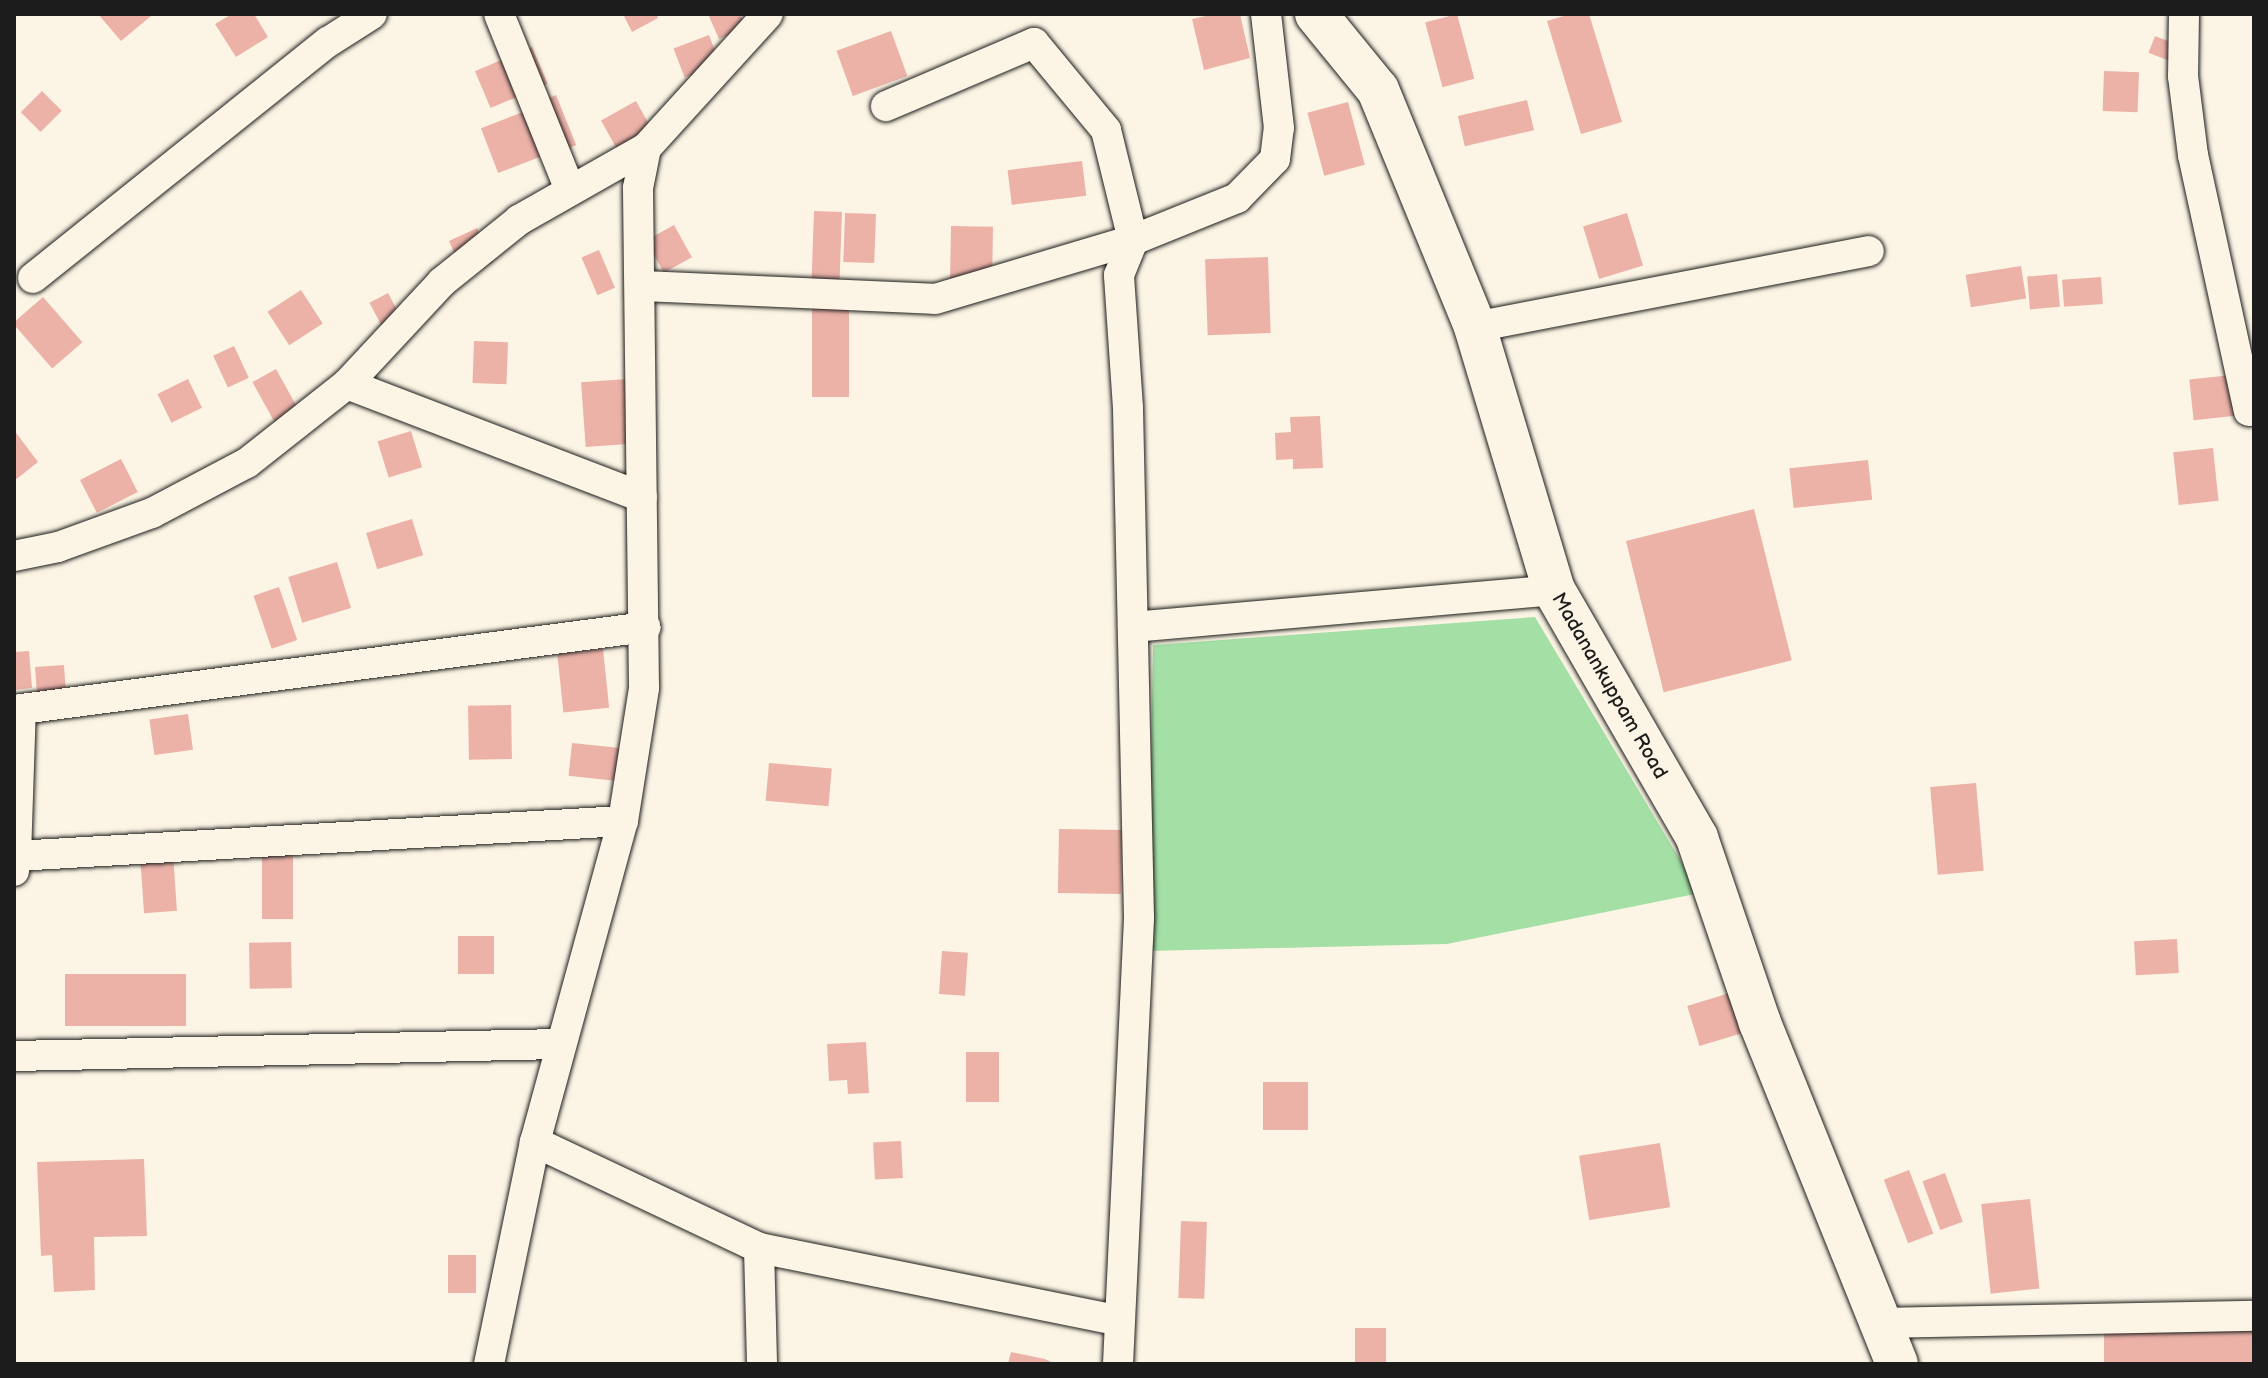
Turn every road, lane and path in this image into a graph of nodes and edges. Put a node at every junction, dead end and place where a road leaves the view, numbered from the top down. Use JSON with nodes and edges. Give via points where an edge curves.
{"nodes":[{"id":1,"x":372,"y":14,"type":"edge"},
{"id":2,"x":499,"y":14,"type":"edge"},
{"id":3,"x":768,"y":14,"type":"edge"},
{"id":4,"x":1266,"y":14,"type":"edge"},
{"id":5,"x":1316,"y":14,"type":"edge"},
{"id":6,"x":2184,"y":14,"type":"edge"},
{"id":7,"x":886,"y":106,"type":"dead end"},
{"id":8,"x":646,"y":148,"type":"junction"},
{"id":9,"x":569,"y":187,"type":"junction"},
{"id":10,"x":1133,"y":240,"type":"junction"},
{"id":11,"x":1869,"y":251,"type":"dead end"},
{"id":12,"x":33,"y":278,"type":"dead end"},
{"id":13,"x":641,"y":286,"type":"junction"},
{"id":14,"x":1475,"y":327,"type":"junction"},
{"id":15,"x":347,"y":384,"type":"junction"},
{"id":16,"x":2249,"y":411,"type":"dead end"},
{"id":17,"x":642,"y":497,"type":"junction"},
{"id":18,"x":14,"y":556,"type":"edge"},
{"id":19,"x":1554,"y":590,"type":"junction"},
{"id":20,"x":646,"y":627,"type":"junction"},
{"id":21,"x":1133,"y":627,"type":"junction"},
{"id":22,"x":17,"y":710,"type":"edge"},
{"id":23,"x":623,"y":821,"type":"junction"},
{"id":24,"x":15,"y":863,"type":"edge"},
{"id":25,"x":561,"y":1044,"type":"junction"},
{"id":26,"x":14,"y":1056,"type":"edge"},
{"id":27,"x":535,"y":1142,"type":"junction"},
{"id":28,"x":759,"y":1248,"type":"junction"},
{"id":29,"x":2254,"y":1316,"type":"edge"},
{"id":30,"x":1120,"y":1321,"type":"junction"},
{"id":31,"x":1880,"y":1323,"type":"junction"},
{"id":32,"x":489,"y":1364,"type":"edge"},
{"id":33,"x":762,"y":1364,"type":"edge"},
{"id":34,"x":1118,"y":1364,"type":"edge"},
{"id":35,"x":1897,"y":1364,"type":"edge"}],
"edges":[{"from":1,"to":12,"type":"street","via":[[328,42]]},
{"from":2,"to":9,"type":"street"},
{"from":3,"to":8,"type":"street"},
{"from":4,"to":10,"type":"street","via":[[1279,128],[1275,159],[1237,198]]},
{"from":5,"to":14,"type":"main road","name":"Madanankuppam Road","via":[[1378,90]]},
{"from":6,"to":16,"type":"street","via":[[2183,76],[2193,155]]},
{"from":7,"to":10,"type":"street","via":[[1034,43],[1106,130]]},
{"from":8,"to":9,"type":"street"},
{"from":8,"to":13,"type":"street","via":[[638,188]]},
{"from":9,"to":15,"type":"street","via":[[442,282]]},
{"from":10,"to":13,"type":"street","via":[[935,299]]},
{"from":10,"to":21,"type":"street","via":[[1119,275]]},
{"from":11,"to":14,"type":"street"},
{"from":13,"to":17,"type":"street"},
{"from":14,"to":19,"type":"main road","name":"Madanankuppam Road"},
{"from":15,"to":17,"type":"street"},
{"from":15,"to":18,"type":"street","via":[[247,463],[166,506],[58,547]]},
{"from":17,"to":20,"type":"street"},
{"from":19,"to":21,"type":"street"},
{"from":19,"to":31,"type":"main road","name":"Madanankuppam Road","via":[[1697,838],[1760,1023]]},
{"from":20,"to":22,"type":"street"},
{"from":20,"to":23,"type":"street"},
{"from":21,"to":30,"type":"street","via":[[1139,917]]},
{"from":22,"to":24,"type":"street"},
{"from":23,"to":24,"type":"street"},
{"from":23,"to":25,"type":"street"},
{"from":25,"to":26,"type":"street"},
{"from":25,"to":27,"type":"street"},
{"from":27,"to":28,"type":"street"},
{"from":27,"to":32,"type":"street"},
{"from":28,"to":30,"type":"street"},
{"from":28,"to":33,"type":"street"},
{"from":29,"to":31,"type":"street"},
{"from":30,"to":34,"type":"street"},
{"from":31,"to":35,"type":"main road","name":"Madanankuppam Road"}]}
